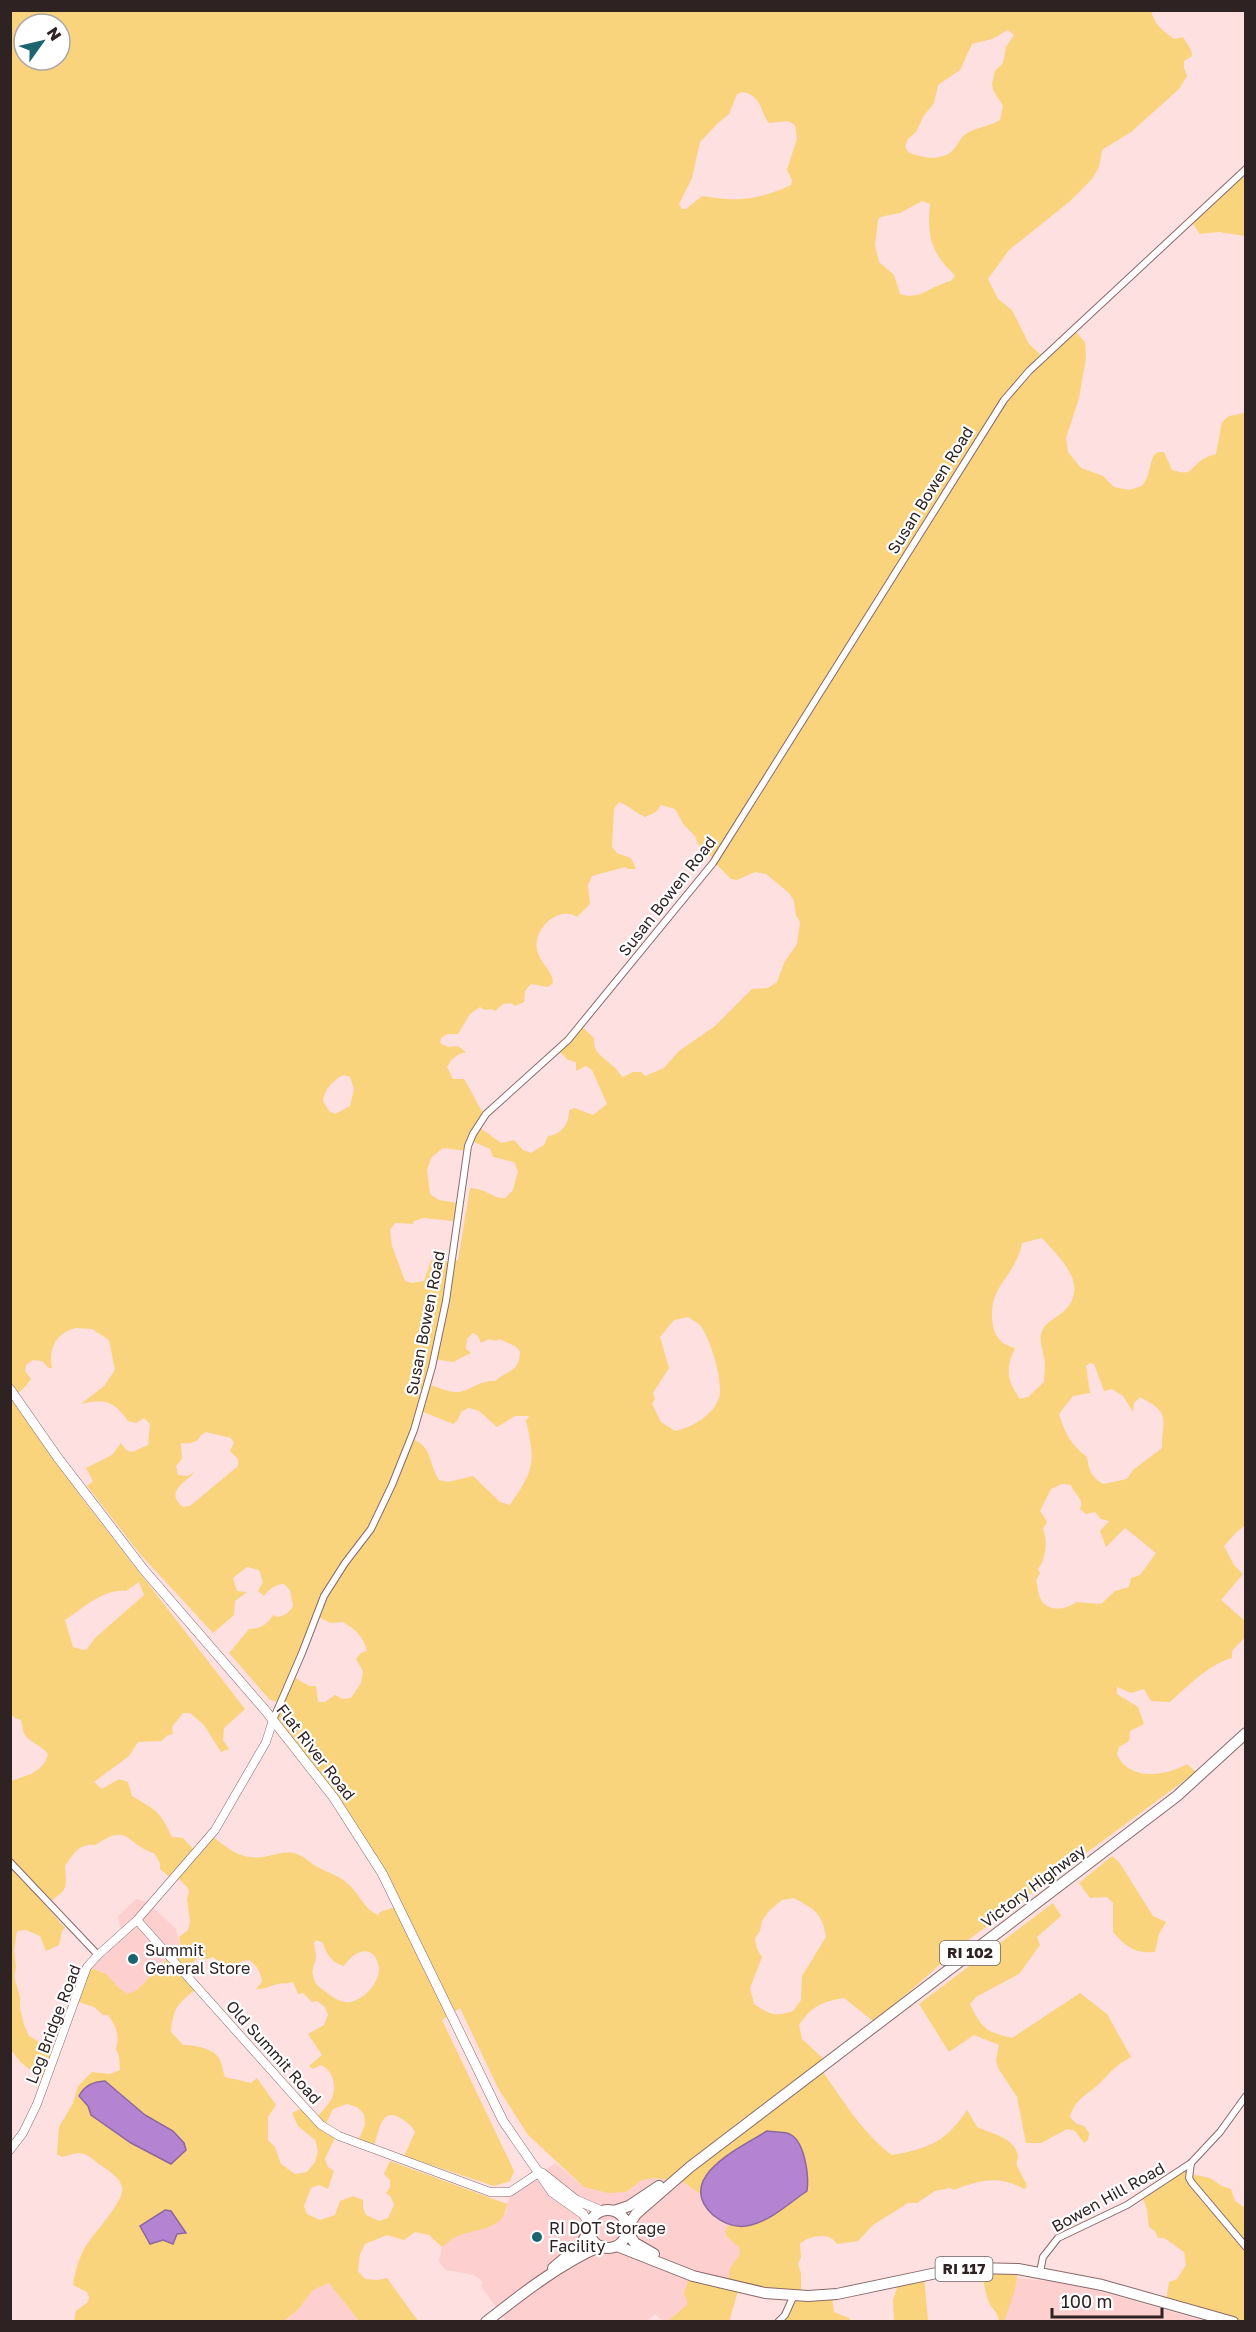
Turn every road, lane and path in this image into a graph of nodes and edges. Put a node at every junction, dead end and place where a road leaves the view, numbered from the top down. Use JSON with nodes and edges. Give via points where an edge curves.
{"nodes":[{"id":1,"x":1245,"y":169,"type":"edge"},
{"id":2,"x":10,"y":1389,"type":"edge"},
{"id":3,"x":273,"y":1720,"type":"junction"},
{"id":4,"x":1245,"y":1733,"type":"edge"},
{"id":5,"x":10,"y":1862,"type":"edge"},
{"id":6,"x":137,"y":1920,"type":"junction"},
{"id":7,"x":98,"y":1955,"type":"junction"},
{"id":8,"x":1245,"y":2096,"type":"edge"},
{"id":9,"x":10,"y":2150,"type":"edge"},
{"id":10,"x":1191,"y":2163,"type":"junction"},
{"id":11,"x":690,"y":2167,"type":"junction"},
{"id":12,"x":540,"y":2172,"type":"junction"},
{"id":13,"x":602,"y":2211,"type":"junction"},
{"id":14,"x":614,"y":2211,"type":"junction"},
{"id":15,"x":590,"y":2228,"type":"junction"},
{"id":16,"x":627,"y":2230,"type":"junction"},
{"id":17,"x":601,"y":2246,"type":"junction"},
{"id":18,"x":617,"y":2246,"type":"junction"},
{"id":19,"x":1245,"y":2247,"type":"edge"},
{"id":20,"x":1040,"y":2272,"type":"junction"},
{"id":21,"x":693,"y":2276,"type":"junction"},
{"id":22,"x":528,"y":2290,"type":"junction"},
{"id":23,"x":794,"y":2295,"type":"junction"},
{"id":24,"x":486,"y":2322,"type":"edge"},
{"id":25,"x":778,"y":2322,"type":"edge"},
{"id":26,"x":1233,"y":2322,"type":"edge"}],
"edges":[{"from":1,"to":3,"type":"street","name":"Susan Bowen Road","via":[[1029,371],[1004,400],[713,863],[568,1040],[479,1123],[468,1146],[446,1301],[414,1430],[371,1529],[324,1596]]},
{"from":2,"to":3,"type":"main road","name":"Flat River Road","via":[[144,1570]]},
{"from":3,"to":6,"type":"street","via":[[266,1742],[214,1830]]},
{"from":3,"to":12,"type":"main road","name":"Flat River Road","via":[[370,1851],[494,2104]]},
{"from":4,"to":11,"type":"main road","name":"Victory Highway","number":"RI 102","via":[[1168,1803]]},
{"from":5,"to":7,"type":"street"},
{"from":6,"to":7,"type":"street","name":"Log Bridge Road"},
{"from":6,"to":12,"type":"street","name":"Old Summit Road","via":[[302,2105],[333,2133],[494,2193],[515,2190]]},
{"from":7,"to":9,"type":"street","name":"Log Bridge Road","via":[[87,1967],[30,2119]]},
{"from":8,"to":10,"type":"street","name":"Bowen Hill Road","via":[[1220,2132]]},
{"from":10,"to":19,"type":"street","via":[[1192,2183]]},
{"from":10,"to":20,"type":"street","name":"Bowen Hill Road","via":[[1127,2205],[1058,2238],[1046,2251]]},
{"from":11,"to":14,"type":"main road","name":"Victory Highway","number":"RI 102","via":[[629,2206]]},
{"from":11,"to":16,"type":"main road","name":"Victory Highway","number":"RI 102","via":[[636,2214]]},
{"from":12,"to":13,"type":"main road","name":"Flat River Road","via":[[576,2200]]},
{"from":12,"to":15,"type":"main road","name":"Flat River Road","via":[[552,2192],[583,2214]]},
{"from":13,"to":14,"type":"main road"},
{"from":13,"to":15,"type":"main road","via":[[592,2219]]},
{"from":14,"to":16,"type":"main road","via":[[623,2217]]},
{"from":15,"to":17,"type":"main road","via":[[591,2237]]},
{"from":15,"to":22,"type":"main road","via":[[581,2244]]},
{"from":16,"to":18,"type":"main road"},
{"from":16,"to":21,"type":"main road","number":"RI 117","via":[[635,2243]]},
{"from":17,"to":18,"type":"main road"},
{"from":17,"to":22,"type":"main road"},
{"from":18,"to":21,"type":"main road"},
{"from":20,"to":23,"type":"main road","number":"RI 117","via":[[973,2268],[846,2293]]},
{"from":20,"to":26,"type":"main road","number":"RI 117"},
{"from":21,"to":23,"type":"main road","number":"RI 117","via":[[753,2292]]},
{"from":22,"to":24,"type":"main road"},
{"from":23,"to":25,"type":"street"}]}
